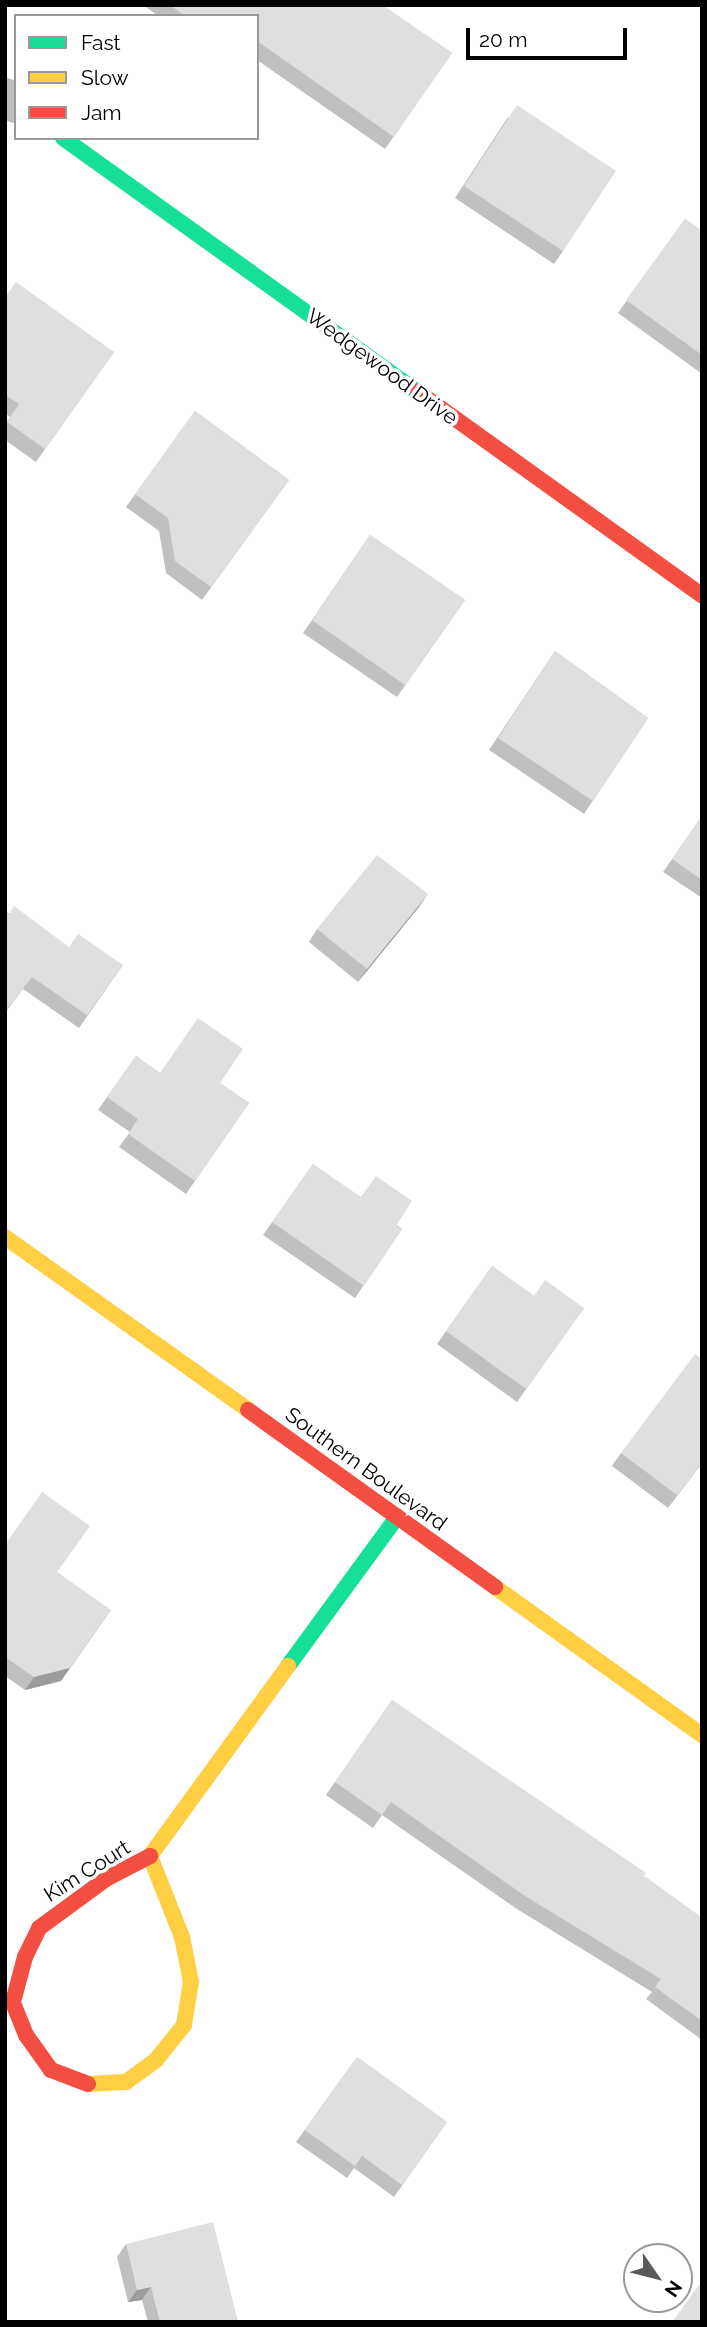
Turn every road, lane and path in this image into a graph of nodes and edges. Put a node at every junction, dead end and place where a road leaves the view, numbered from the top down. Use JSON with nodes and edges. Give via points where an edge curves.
{"nodes":[{"id":1,"x":66,"y":140,"type":"edge"},
{"id":2,"x":702,"y":595,"type":"edge"},
{"id":3,"x":5,"y":1237,"type":"edge"},
{"id":4,"x":397,"y":1517,"type":"junction"},
{"id":5,"x":702,"y":1735,"type":"edge"},
{"id":6,"x":150,"y":1856,"type":"junction"}],
"edges":[{"from":1,"to":2,"type":"street","name":"Wedgewood Drive"},
{"from":3,"to":4,"type":"street","name":"Southern Boulevard"},
{"from":4,"to":5,"type":"street","name":"Southern Boulevard"},
{"from":4,"to":6,"type":"street","name":"Kim Court"},
{"from":6,"to":6,"type":"street","name":"Kim Court","via":[[182,1937],[189,1971],[184,2025],[156,2060],[126,2082],[93,2085],[51,2070],[26,2035],[13,2002],[25,1957],[39,1928],[106,1879]]}]}
